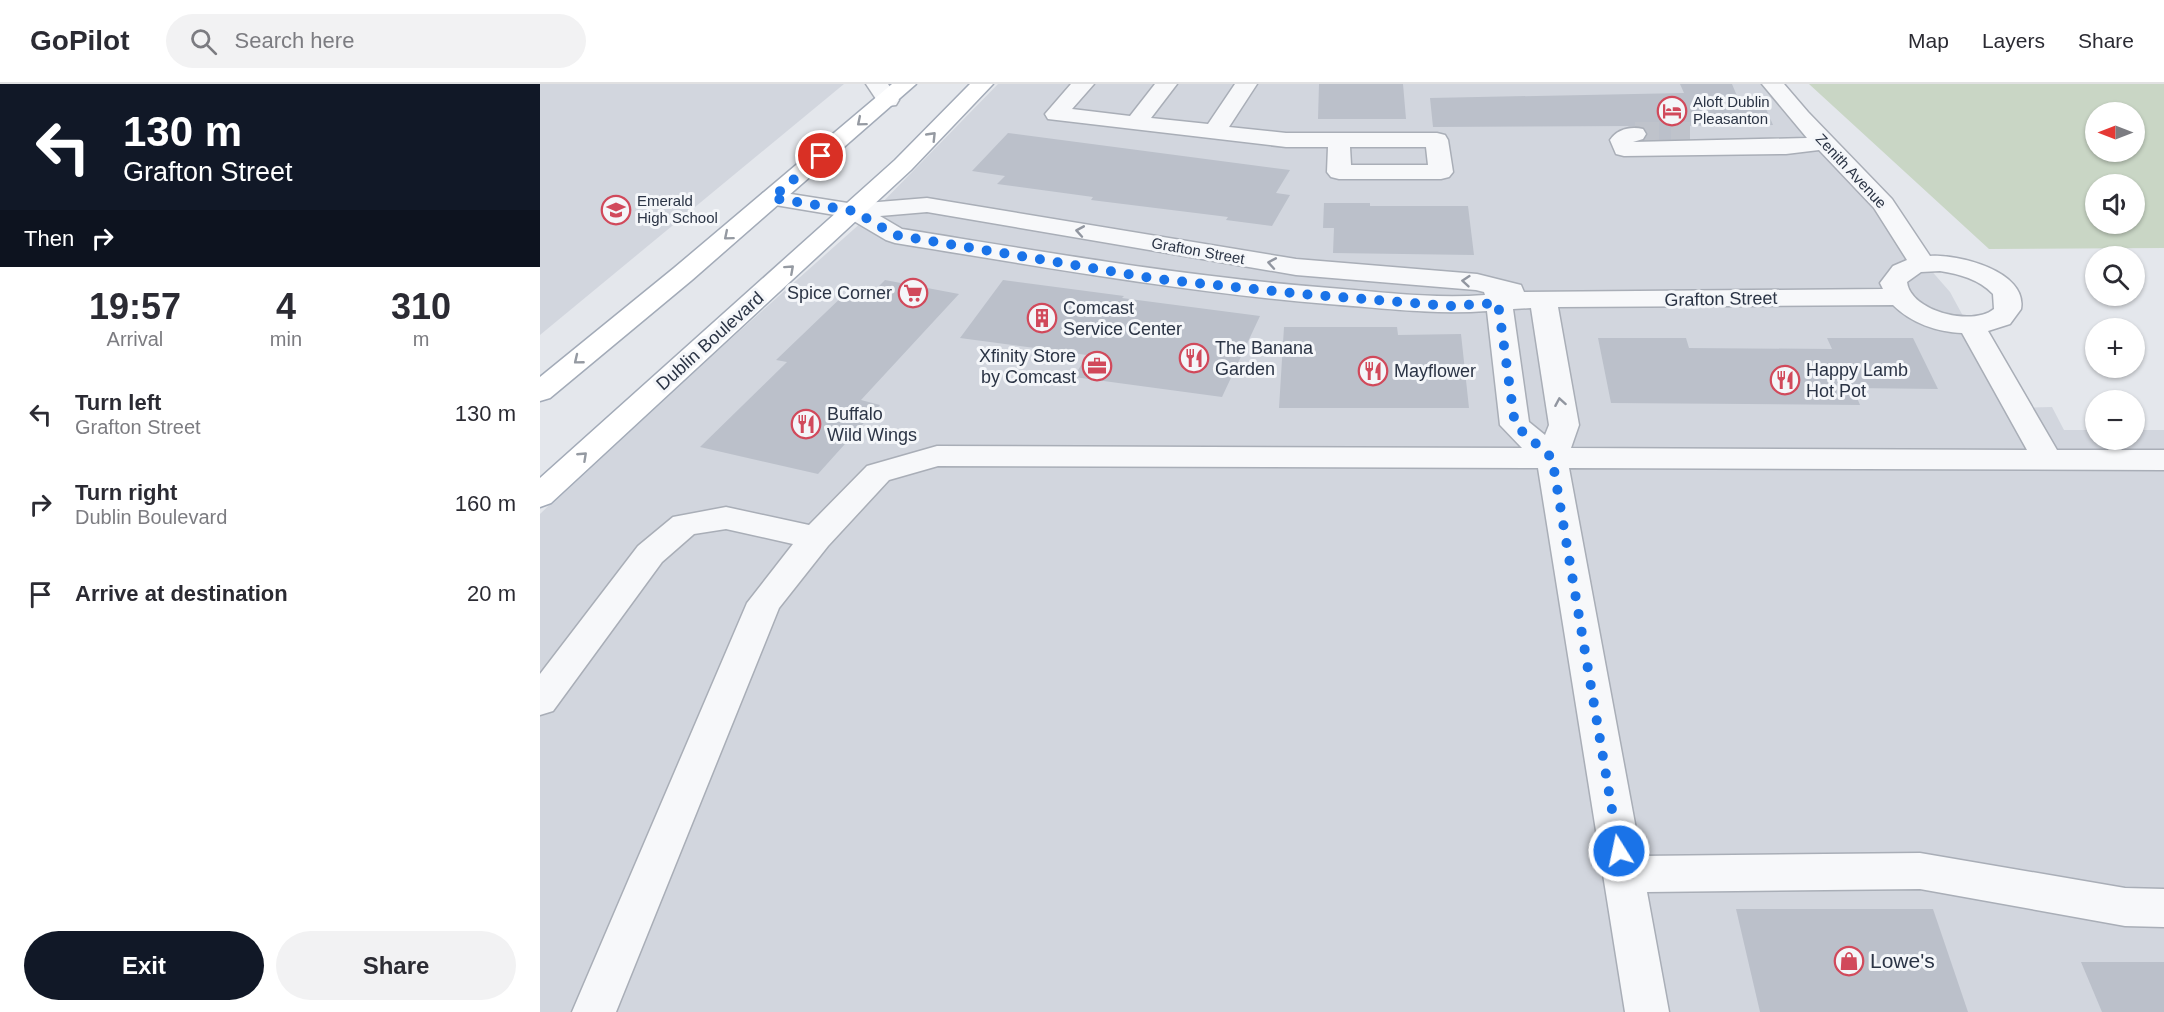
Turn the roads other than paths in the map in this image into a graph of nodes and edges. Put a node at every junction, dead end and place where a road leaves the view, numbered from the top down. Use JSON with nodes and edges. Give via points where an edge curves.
{"nodes":[{"id":1,"x":905,"y":84,"type":"edge"},
{"id":2,"x":982,"y":84,"type":"edge"},
{"id":3,"x":1083,"y":84,"type":"edge"},
{"id":4,"x":1166,"y":84,"type":"edge"},
{"id":5,"x":1246,"y":84,"type":"edge"},
{"id":6,"x":1773,"y":84,"type":"edge"},
{"id":7,"x":882,"y":92,"type":"edge"},
{"id":8,"x":1135,"y":124,"type":"junction"},
{"id":9,"x":1214,"y":132,"type":"junction"},
{"id":10,"x":1690,"y":134,"type":"tunnel mouth"},
{"id":11,"x":1635,"y":135,"type":"dead end"},
{"id":12,"x":1339,"y":140,"type":"dead end"},
{"id":13,"x":1825,"y":143,"type":"junction"},
{"id":14,"x":1718,"y":148,"type":"junction"},
{"id":15,"x":772,"y":198,"type":"junction"},
{"id":16,"x":854,"y":211,"type":"junction"},
{"id":17,"x":1922,"y":264,"type":"junction"},
{"id":18,"x":1497,"y":295,"type":"junction"},
{"id":19,"x":1898,"y":297,"type":"junction"},
{"id":20,"x":1543,"y":299,"type":"junction"},
{"id":21,"x":1971,"y":325,"type":"junction"},
{"id":22,"x":540,"y":392,"type":"edge"},
{"id":23,"x":1552,"y":458,"type":"junction"},
{"id":24,"x":2048,"y":460,"type":"junction"},
{"id":25,"x":2164,"y":460,"type":"edge"},
{"id":26,"x":540,"y":496,"type":"edge"},
{"id":27,"x":816,"y":538,"type":"junction"},
{"id":28,"x":540,"y":701,"type":"edge"},
{"id":29,"x":1623,"y":874,"type":"junction"},
{"id":30,"x":2164,"y":908,"type":"edge"},
{"id":31,"x":594,"y":1012,"type":"edge"},
{"id":32,"x":1647,"y":1012,"type":"edge"}],
"edges":[{"from":1,"to":7,"type":"main road"},
{"from":16,"to":2,"type":"main road","name":"Dublin Boulevard","one_way":true},
{"from":3,"to":8,"type":"street","via":[[1056,114]]},
{"from":4,"to":8,"type":"street"},
{"from":5,"to":9,"type":"street"},
{"from":6,"to":13,"type":"street","name":"Zenith Avenue"},
{"from":7,"to":15,"type":"main road","one_way":true},
{"from":8,"to":9,"type":"street"},
{"from":9,"to":12,"type":"street","via":[[1286,140]]},
{"from":10,"to":14,"type":"street","via":[[1713,140]]},
{"from":11,"to":14,"type":"street","via":[[1621,140],[1624,149]]},
{"from":13,"to":14,"type":"street"},
{"from":13,"to":17,"type":"street","name":"Zenith Avenue","via":[[1883,204]]},
{"from":15,"to":16,"type":"street","name":"Grafton Street"},
{"from":15,"to":22,"type":"main road","one_way":true},
{"from":18,"to":16,"type":"street","name":"Grafton Street","one_way":true,"via":[[1477,282],[1296,267],[927,205]]},
{"from":16,"to":18,"type":"street","name":"Grafton Street","via":[[895,235],[1157,279],[1450,306]]},
{"from":26,"to":16,"type":"main road","name":"Dublin Boulevard","one_way":true},
{"from":17,"to":19,"type":"street","via":[[1897,274],[1893,283]]},
{"from":17,"to":21,"type":"street","via":[[1960,266],[1994,281],[2004,291],[2008,310],[2000,318]]},
{"from":18,"to":20,"type":"street","name":"Grafton Street"},
{"from":18,"to":23,"type":"street","via":[[1515,425]]},
{"from":19,"to":20,"type":"street","name":"Grafton Street"},
{"from":19,"to":21,"type":"street","via":[[1934,319]]},
{"from":23,"to":20,"type":"street","one_way":true,"via":[[1564,425]]},
{"from":21,"to":24,"type":"street"},
{"from":23,"to":24,"type":"street"},
{"from":23,"to":27,"type":"street","via":[[938,456],[878,473]]},
{"from":23,"to":29,"type":"street"},
{"from":24,"to":25,"type":"street"},
{"from":27,"to":28,"type":"street","via":[[726,518],[684,525],[650,554]]},
{"from":27,"to":31,"type":"street","via":[[764,603]]},
{"from":29,"to":30,"type":"street","via":[[1920,871],[2125,907]]},
{"from":29,"to":32,"type":"street"}]}
